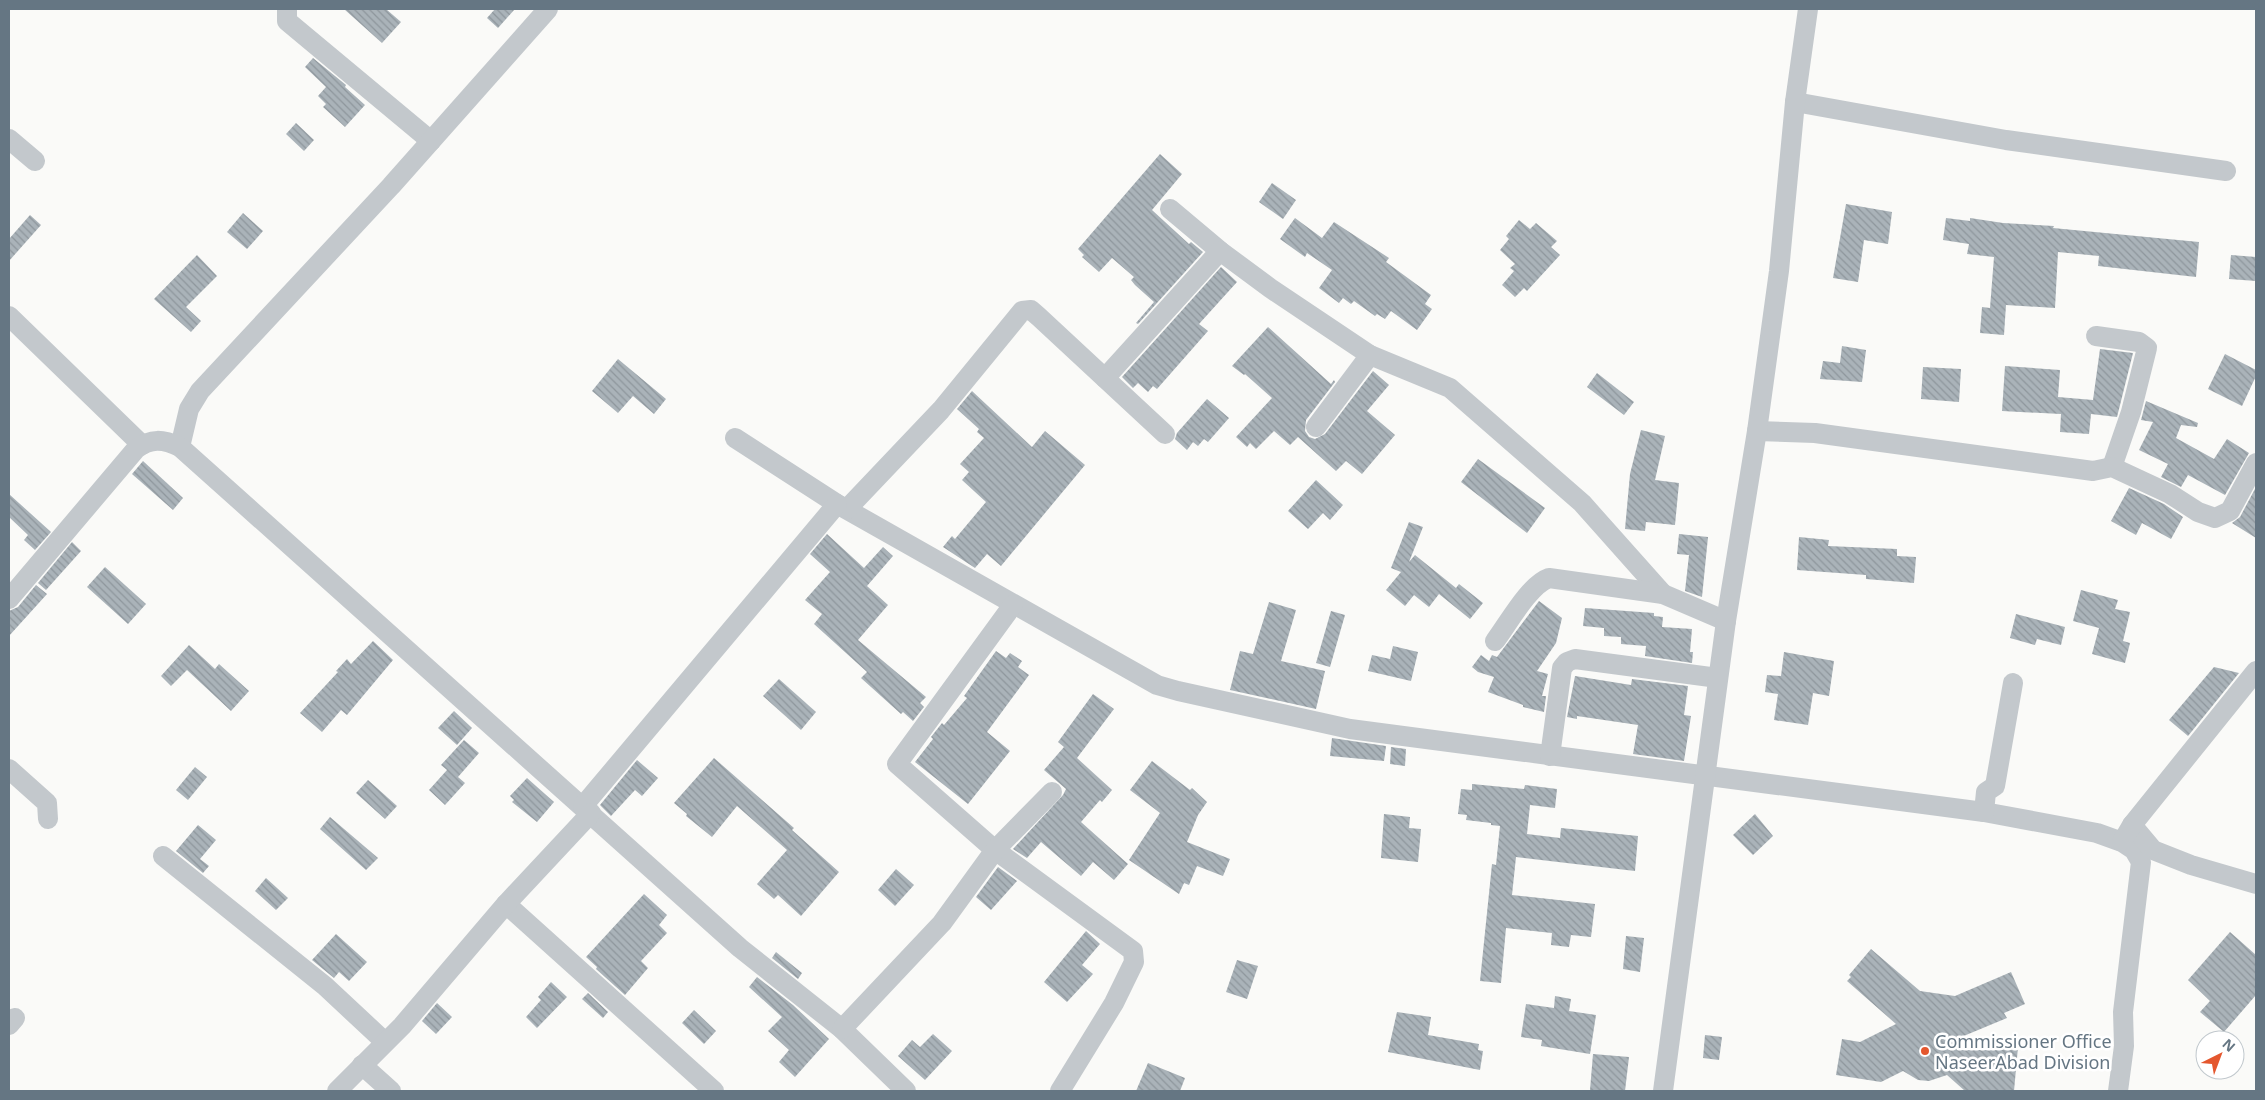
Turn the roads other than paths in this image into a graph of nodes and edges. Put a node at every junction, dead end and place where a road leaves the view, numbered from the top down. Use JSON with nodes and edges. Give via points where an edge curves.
{"nodes":[{"id":1,"x":287,"y":9,"type":"edge"},
{"id":2,"x":547,"y":9,"type":"edge"},
{"id":3,"x":1808,"y":9,"type":"edge"},
{"id":4,"x":1796,"y":102,"type":"junction"},
{"id":5,"x":9,"y":139,"type":"edge"},
{"id":6,"x":431,"y":140,"type":"junction"},
{"id":7,"x":35,"y":161,"type":"dead end"},
{"id":8,"x":2226,"y":171,"type":"dead end"},
{"id":9,"x":1170,"y":209,"type":"dead end"},
{"id":10,"x":1220,"y":251,"type":"junction"},
{"id":11,"x":9,"y":316,"type":"edge"},
{"id":12,"x":2096,"y":336,"type":"dead end"},
{"id":13,"x":1370,"y":355,"type":"junction"},
{"id":14,"x":1105,"y":378,"type":"junction"},
{"id":15,"x":1316,"y":427,"type":"dead end"},
{"id":16,"x":1757,"y":431,"type":"junction"},
{"id":17,"x":1165,"y":434,"type":"dead end"},
{"id":18,"x":735,"y":438,"type":"dead end"},
{"id":19,"x":142,"y":445,"type":"junction"},
{"id":20,"x":180,"y":447,"type":"junction"},
{"id":21,"x":2256,"y":463,"type":"edge"},
{"id":22,"x":2112,"y":467,"type":"junction"},
{"id":23,"x":842,"y":507,"type":"junction"},
{"id":24,"x":1663,"y":594,"type":"junction"},
{"id":25,"x":9,"y":599,"type":"edge"},
{"id":26,"x":1013,"y":605,"type":"junction"},
{"id":27,"x":1726,"y":621,"type":"junction"},
{"id":28,"x":1495,"y":641,"type":"dead end"},
{"id":29,"x":2256,"y":671,"type":"edge"},
{"id":30,"x":1718,"y":678,"type":"junction"},
{"id":31,"x":2013,"y":683,"type":"dead end"},
{"id":32,"x":1550,"y":756,"type":"junction"},
{"id":33,"x":9,"y":769,"type":"edge"},
{"id":34,"x":1706,"y":777,"type":"junction"},
{"id":35,"x":1052,"y":792,"type":"dead end"},
{"id":36,"x":587,"y":809,"type":"junction"},
{"id":37,"x":1984,"y":812,"type":"junction"},
{"id":38,"x":48,"y":819,"type":"dead end"},
{"id":39,"x":2127,"y":834,"type":"junction"},
{"id":40,"x":995,"y":850,"type":"junction"},
{"id":41,"x":163,"y":856,"type":"dead end"},
{"id":42,"x":2256,"y":884,"type":"edge"},
{"id":43,"x":506,"y":904,"type":"junction"},
{"id":44,"x":842,"y":1029,"type":"junction"},
{"id":45,"x":385,"y":1042,"type":"junction"},
{"id":46,"x":362,"y":1064,"type":"junction"},
{"id":47,"x":337,"y":1091,"type":"edge"},
{"id":48,"x":391,"y":1091,"type":"edge"},
{"id":49,"x":714,"y":1091,"type":"edge"},
{"id":50,"x":906,"y":1091,"type":"edge"},
{"id":51,"x":1060,"y":1091,"type":"edge"},
{"id":52,"x":1662,"y":1091,"type":"edge"},
{"id":53,"x":2118,"y":1091,"type":"edge"}],
"edges":[{"from":1,"to":6,"type":"street","via":[[287,22]]},
{"from":2,"to":6,"type":"street"},
{"from":3,"to":4,"type":"street"},
{"from":4,"to":8,"type":"street","via":[[2006,140]]},
{"from":4,"to":16,"type":"street","via":[[1779,271]]},
{"from":5,"to":7,"type":"street"},
{"from":6,"to":20,"type":"street","via":[[200,391],[188,409]]},
{"from":9,"to":10,"type":"street"},
{"from":10,"to":13,"type":"street"},
{"from":10,"to":14,"type":"street"},
{"from":11,"to":19,"type":"street"},
{"from":12,"to":22,"type":"street","via":[[2139,342],[2147,348]]},
{"from":13,"to":15,"type":"street"},
{"from":13,"to":24,"type":"street","via":[[1450,388],[1582,503]]},
{"from":14,"to":17,"type":"street"},
{"from":14,"to":23,"type":"street","via":[[1031,310],[1022,311],[941,410]]},
{"from":16,"to":22,"type":"street","via":[[1814,433],[2093,470]]},
{"from":16,"to":27,"type":"street"},
{"from":18,"to":23,"type":"street"},
{"from":19,"to":20,"type":"street","via":[[153,440],[168,441]]},
{"from":19,"to":25,"type":"street","via":[[119,467]]},
{"from":20,"to":36,"type":"street"},
{"from":21,"to":22,"type":"street","via":[[2230,510],[2214,518]]},
{"from":23,"to":26,"type":"street"},
{"from":23,"to":36,"type":"street"},
{"from":24,"to":27,"type":"street"},
{"from":24,"to":28,"type":"street","via":[[1549,578],[1533,589]]},
{"from":26,"to":32,"type":"street","via":[[1157,685],[1178,691],[1350,729]]},
{"from":26,"to":40,"type":"street","via":[[897,764]]},
{"from":27,"to":30,"type":"street"},
{"from":29,"to":39,"type":"street"},
{"from":30,"to":32,"type":"street","via":[[1575,659],[1568,662],[1562,668]]},
{"from":30,"to":34,"type":"street"},
{"from":31,"to":37,"type":"street","via":[[1994,786],[1986,792]]},
{"from":32,"to":34,"type":"street"},
{"from":33,"to":38,"type":"street","via":[[46,803]]},
{"from":34,"to":37,"type":"street"},
{"from":34,"to":52,"type":"street"},
{"from":35,"to":40,"type":"street"},
{"from":36,"to":43,"type":"street"},
{"from":36,"to":44,"type":"street","via":[[740,948]]},
{"from":37,"to":39,"type":"street","via":[[2097,833]]},
{"from":39,"to":42,"type":"street","via":[[2153,850],[2191,865]]},
{"from":39,"to":53,"type":"street","via":[[2141,862]]},
{"from":40,"to":44,"type":"street","via":[[942,923]]},
{"from":40,"to":51,"type":"street","via":[[1133,952],[1134,962],[1114,1002]]},
{"from":41,"to":45,"type":"street","via":[[325,986]]},
{"from":43,"to":45,"type":"street"},
{"from":43,"to":49,"type":"street"},
{"from":44,"to":50,"type":"street"},
{"from":45,"to":46,"type":"street"},
{"from":46,"to":47,"type":"street"},
{"from":46,"to":48,"type":"street"}]}
